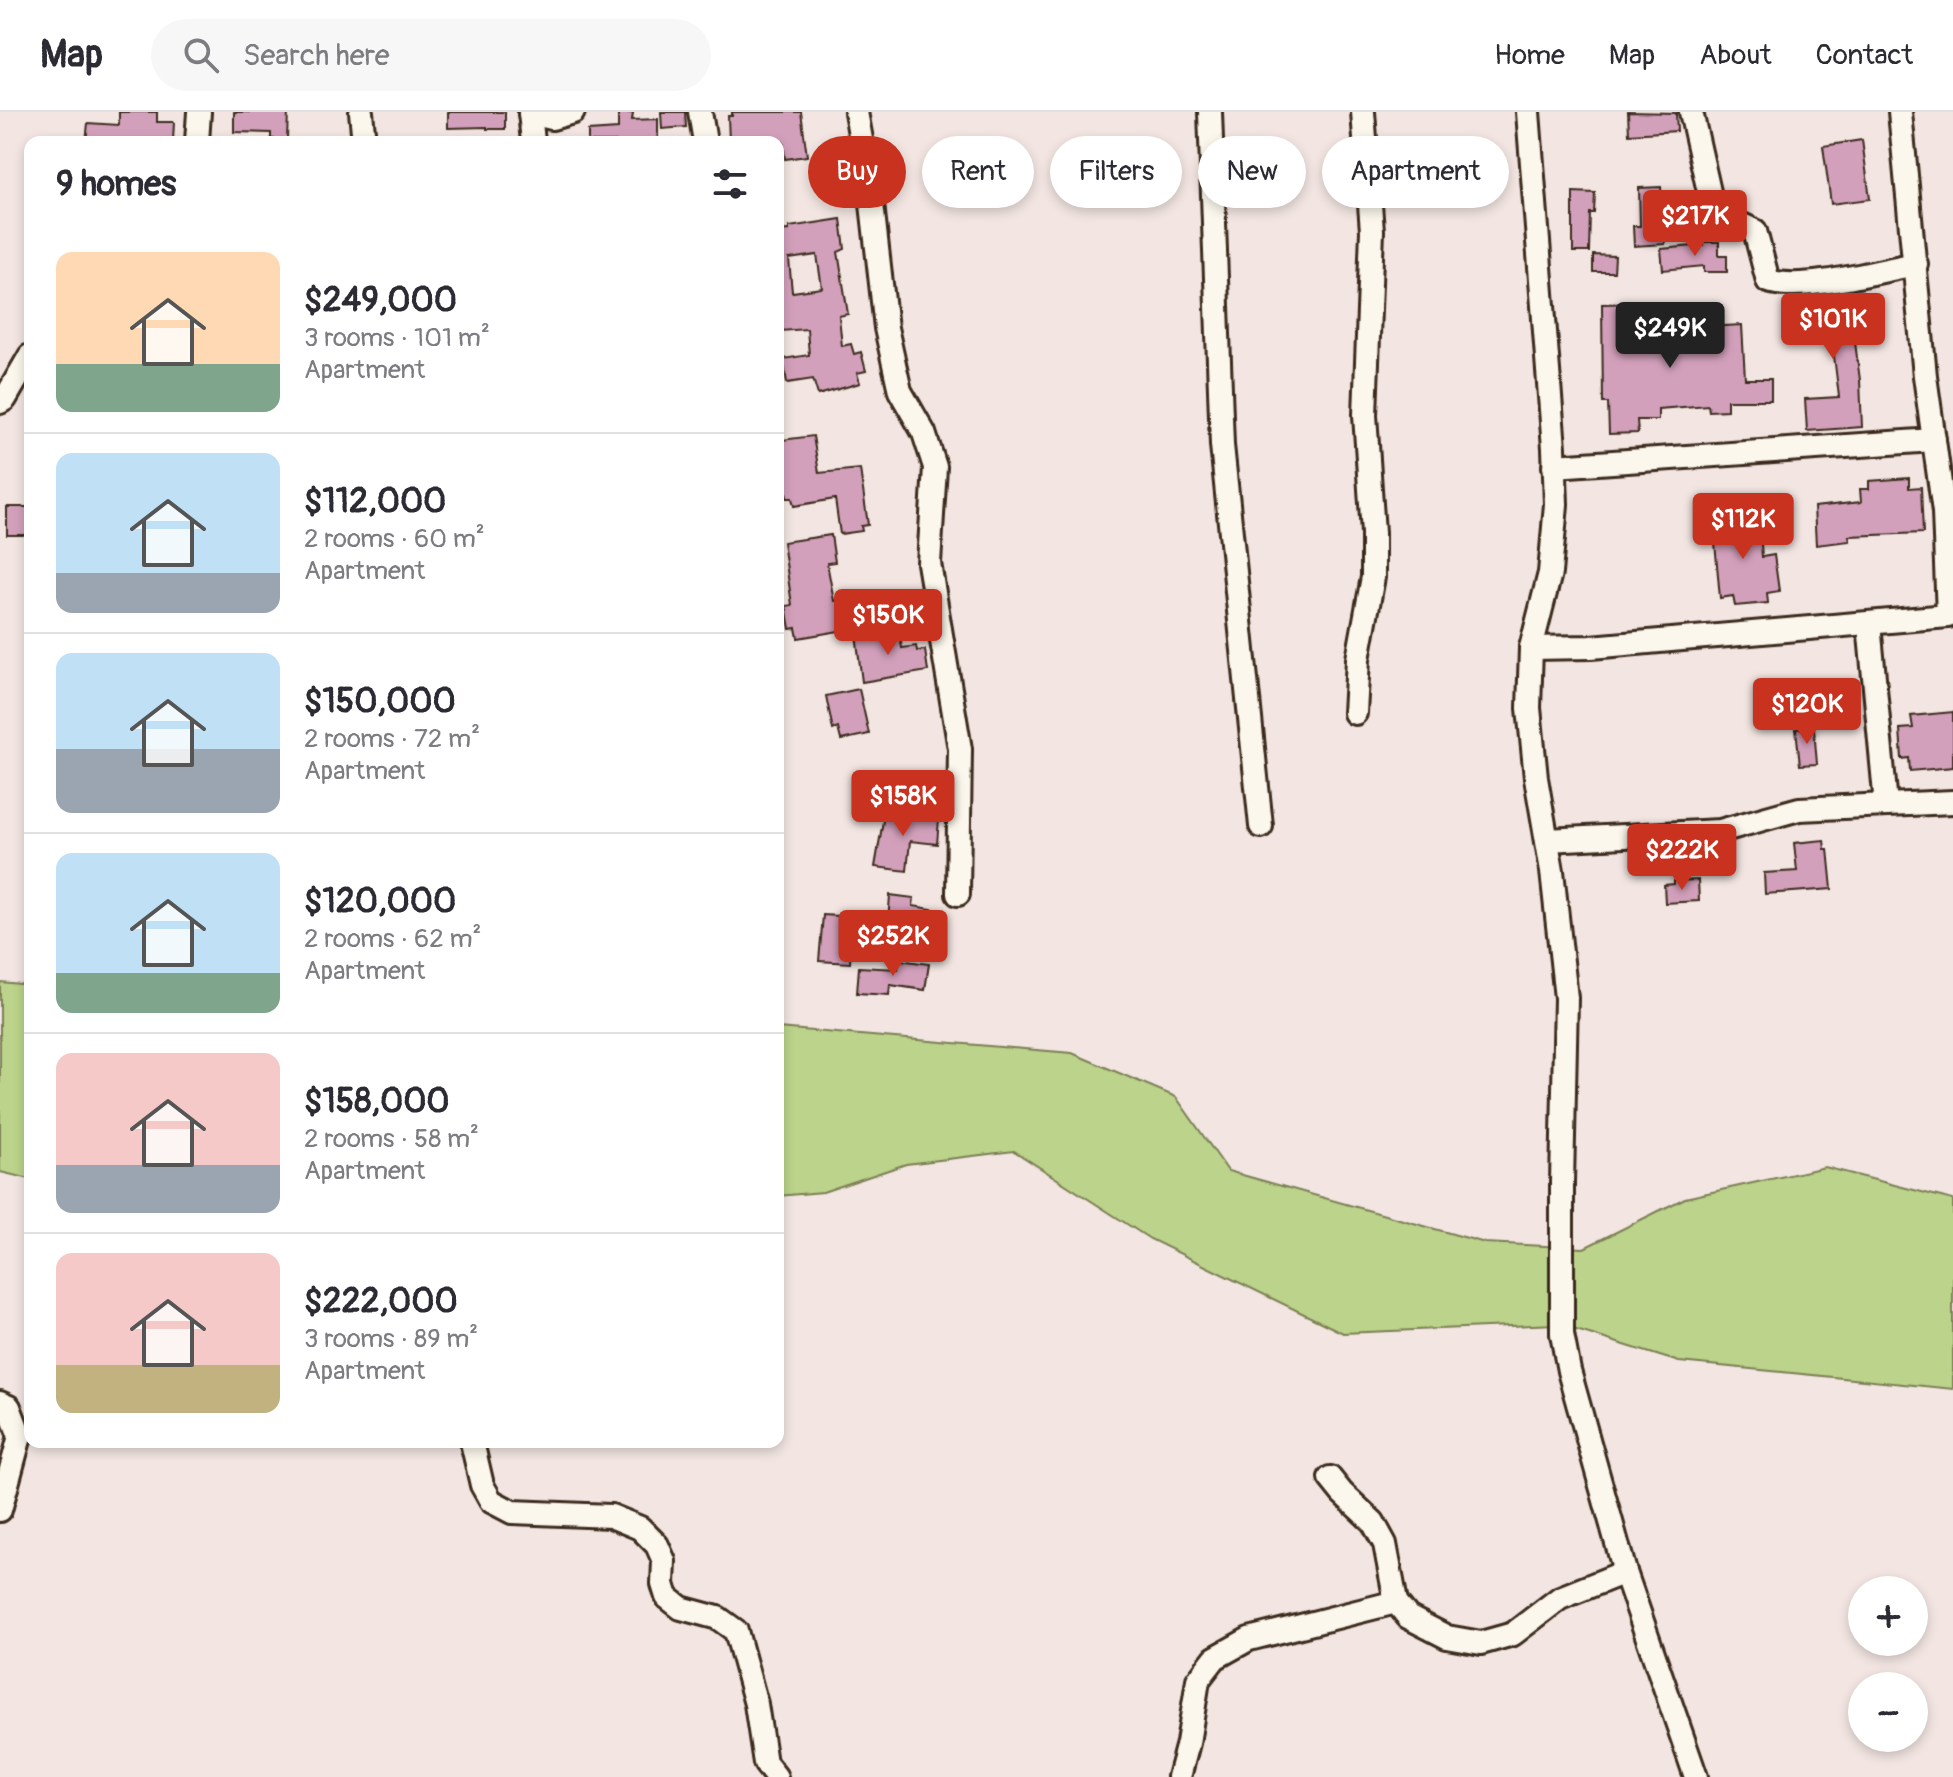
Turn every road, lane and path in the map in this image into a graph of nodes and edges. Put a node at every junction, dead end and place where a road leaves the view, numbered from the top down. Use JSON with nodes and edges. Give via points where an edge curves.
{"nodes":[{"id":1,"x":199,"y":112,"type":"edge"},
{"id":2,"x":361,"y":112,"type":"edge"},
{"id":3,"x":573,"y":112,"type":"edge"},
{"id":4,"x":700,"y":112,"type":"edge"},
{"id":5,"x":856,"y":112,"type":"edge"},
{"id":6,"x":1210,"y":112,"type":"edge"},
{"id":7,"x":1363,"y":112,"type":"edge"},
{"id":8,"x":1528,"y":112,"type":"edge"},
{"id":9,"x":1691,"y":112,"type":"edge"},
{"id":10,"x":1900,"y":112,"type":"edge"},
{"id":11,"x":530,"y":113,"type":"edge"},
{"id":12,"x":197,"y":136,"type":"edge"},
{"id":13,"x":363,"y":136,"type":"edge"},
{"id":14,"x":532,"y":136,"type":"edge"},
{"id":15,"x":704,"y":136,"type":"edge"},
{"id":16,"x":1916,"y":264,"type":"junction"},
{"id":17,"x":24,"y":366,"type":"edge"},
{"id":18,"x":0,"y":402,"type":"edge"},
{"id":19,"x":1934,"y":440,"type":"junction"},
{"id":20,"x":1554,"y":466,"type":"junction"},
{"id":21,"x":1950,"y":616,"type":"edge"},
{"id":22,"x":1869,"y":624,"type":"junction"},
{"id":23,"x":1531,"y":648,"type":"junction"},
{"id":24,"x":1355,"y":713,"type":"dead end"},
{"id":25,"x":1953,"y":802,"type":"edge"},
{"id":26,"x":1886,"y":805,"type":"junction"},
{"id":27,"x":1261,"y":826,"type":"dead end"},
{"id":28,"x":1547,"y":840,"type":"junction"},
{"id":29,"x":958,"y":894,"type":"dead end"},
{"id":30,"x":0,"y":1403,"type":"edge"},
{"id":31,"x":473,"y":1448,"type":"edge"},
{"id":32,"x":1330,"y":1478,"type":"dead end"},
{"id":33,"x":0,"y":1510,"type":"edge"},
{"id":34,"x":1625,"y":1572,"type":"junction"},
{"id":35,"x":1396,"y":1602,"type":"junction"},
{"id":36,"x":776,"y":1777,"type":"edge"},
{"id":37,"x":1179,"y":1777,"type":"edge"},
{"id":38,"x":1696,"y":1777,"type":"edge"}],
"edges":[{"from":1,"to":12,"type":"street"},
{"from":2,"to":13,"type":"street"},
{"from":3,"to":11,"type":"street","via":[[552,118]]},
{"from":4,"to":15,"type":"street"},
{"from":5,"to":29,"type":"street","via":[[886,328],[900,391],[924,433],[935,467],[929,563],[960,749]]},
{"from":6,"to":27,"type":"street","via":[[1222,445]]},
{"from":7,"to":24,"type":"street","via":[[1372,231],[1365,415],[1373,577],[1358,659]]},
{"from":8,"to":20,"type":"street"},
{"from":9,"to":16,"type":"street","via":[[1712,205],[1755,231],[1768,281],[1808,283]]},
{"from":10,"to":16,"type":"street"},
{"from":11,"to":14,"type":"street"},
{"from":16,"to":19,"type":"street"},
{"from":17,"to":18,"type":"street"},
{"from":19,"to":20,"type":"street"},
{"from":19,"to":21,"type":"street"},
{"from":20,"to":23,"type":"street","via":[[1550,573]]},
{"from":21,"to":22,"type":"street"},
{"from":22,"to":23,"type":"street"},
{"from":22,"to":26,"type":"street"},
{"from":23,"to":28,"type":"street","via":[[1529,708]]},
{"from":25,"to":26,"type":"street"},
{"from":26,"to":28,"type":"street","via":[[1799,809],[1720,831]]},
{"from":28,"to":34,"type":"street","via":[[1566,998],[1562,1334]]},
{"from":30,"to":33,"type":"street","via":[[9,1407],[20,1436]]},
{"from":31,"to":36,"type":"street","via":[[491,1501],[512,1512],[611,1516],[640,1528],[657,1545],[667,1597],[736,1631],[765,1763]]},
{"from":32,"to":35,"type":"street","via":[[1373,1522],[1385,1544]]},
{"from":34,"to":35,"type":"street","via":[[1560,1598],[1513,1634],[1481,1643],[1447,1637],[1408,1617]]},
{"from":34,"to":38,"type":"street"},
{"from":35,"to":37,"type":"street","via":[[1249,1639],[1215,1658],[1198,1680]]}]}
